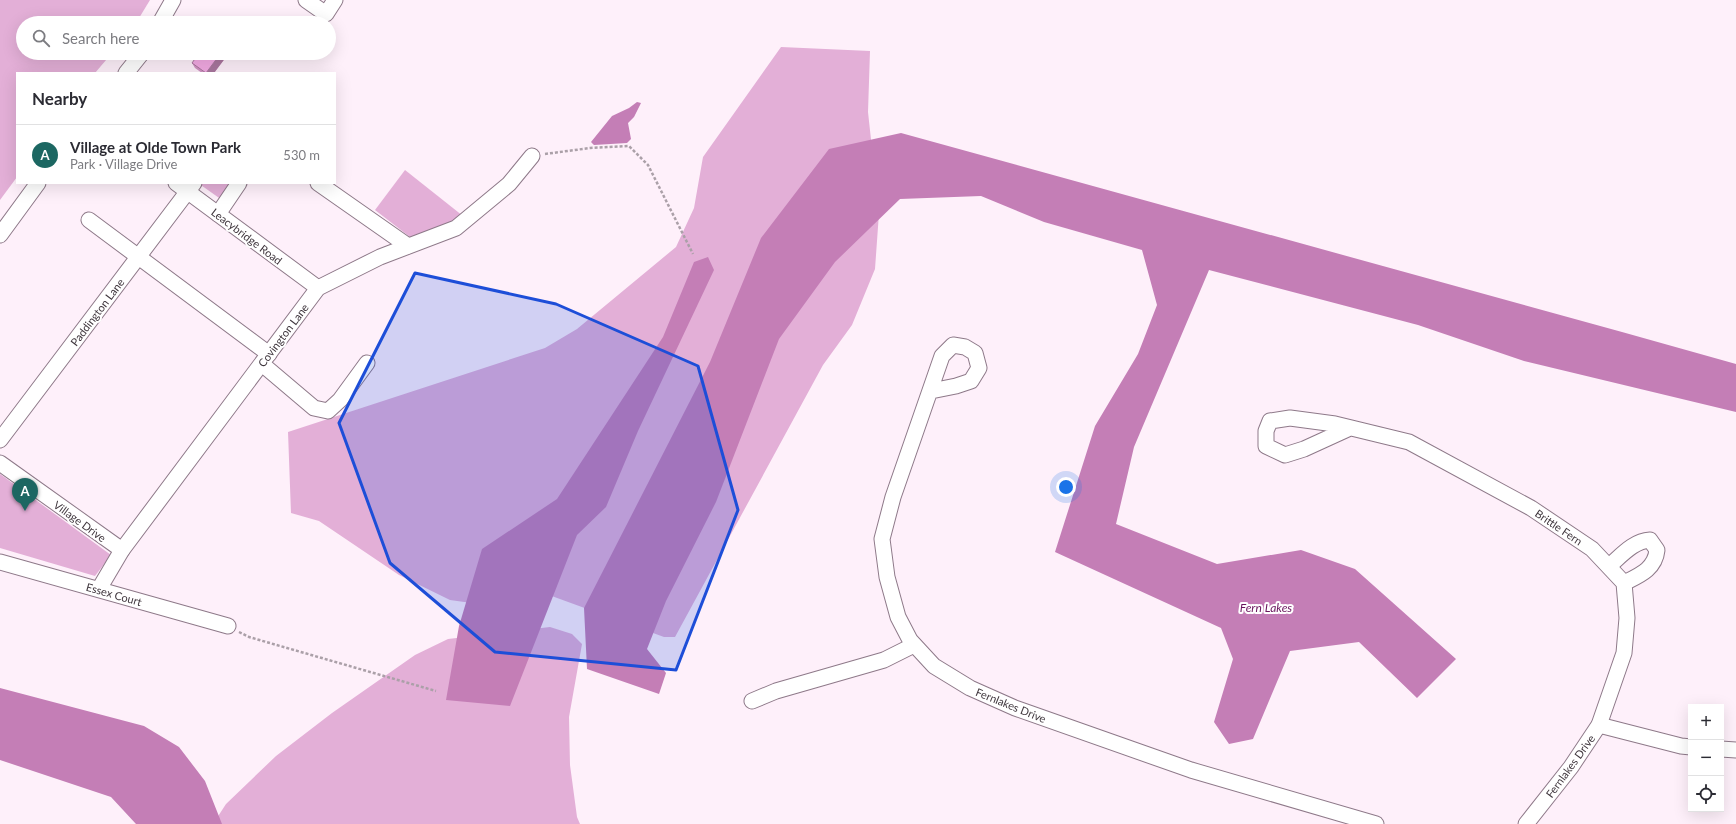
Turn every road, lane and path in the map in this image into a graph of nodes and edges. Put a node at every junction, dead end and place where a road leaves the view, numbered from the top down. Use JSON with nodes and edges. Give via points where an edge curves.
{"nodes":[{"id":1,"x":173,"y":0,"type":"edge"},
{"id":2,"x":306,"y":0,"type":"edge"},
{"id":3,"x":335,"y":0,"type":"edge"},
{"id":4,"x":164,"y":16,"type":"edge"},
{"id":5,"x":136,"y":60,"type":"edge"},
{"id":6,"x":127,"y":72,"type":"edge"},
{"id":7,"x":532,"y":156,"type":"joint"},
{"id":8,"x":238,"y":184,"type":"edge"},
{"id":9,"x":319,"y":184,"type":"edge"},
{"id":10,"x":186,"y":186,"type":"edge"},
{"id":11,"x":34,"y":188,"type":"edge"},
{"id":12,"x":218,"y":214,"type":"junction"},
{"id":13,"x":90,"y":220,"type":"dead end"},
{"id":14,"x":0,"y":236,"type":"edge"},
{"id":15,"x":408,"y":246,"type":"junction"},
{"id":16,"x":693,"y":254,"type":"dead end"},
{"id":17,"x":138,"y":257,"type":"junction"},
{"id":18,"x":318,"y":288,"type":"junction"},
{"id":19,"x":265,"y":359,"type":"junction"},
{"id":20,"x":367,"y":363,"type":"dead end"},
{"id":21,"x":931,"y":391,"type":"dead end"},
{"id":22,"x":1350,"y":428,"type":"junction"},
{"id":23,"x":0,"y":440,"type":"edge"},
{"id":24,"x":0,"y":463,"type":"edge"},
{"id":25,"x":122,"y":550,"type":"junction"},
{"id":26,"x":0,"y":562,"type":"edge"},
{"id":27,"x":1609,"y":566,"type":"junction"},
{"id":28,"x":1624,"y":583,"type":"junction"},
{"id":29,"x":100,"y":589,"type":"junction"},
{"id":30,"x":228,"y":626,"type":"joint"},
{"id":31,"x":914,"y":645,"type":"junction"},
{"id":32,"x":436,"y":691,"type":"dead end"},
{"id":33,"x":752,"y":701,"type":"dead end"},
{"id":34,"x":1599,"y":726,"type":"junction"},
{"id":35,"x":1688,"y":747,"type":"edge"},
{"id":36,"x":1724,"y":749,"type":"edge"},
{"id":37,"x":1736,"y":750,"type":"edge"},
{"id":38,"x":1376,"y":824,"type":"edge"},
{"id":39,"x":1526,"y":824,"type":"edge"}],
"edges":[{"from":1,"to":4,"type":"street"},
{"from":2,"to":3,"type":"street","via":[[326,14]]},
{"from":5,"to":6,"type":"street"},
{"from":7,"to":15,"type":"street","name":"Covington Lane","via":[[510,184],[456,228]]},
{"from":7,"to":16,"type":"path","via":[[590,148],[629,146],[648,165]]},
{"from":8,"to":12,"type":"street"},
{"from":9,"to":15,"type":"street"},
{"from":10,"to":12,"type":"street","name":"Leacybridge Road"},
{"from":10,"to":17,"type":"street","name":"Paddington Lane"},
{"from":11,"to":14,"type":"street"},
{"from":12,"to":18,"type":"street","name":"Leacybridge Road"},
{"from":13,"to":17,"type":"street"},
{"from":15,"to":18,"type":"street","name":"Covington Lane"},
{"from":17,"to":19,"type":"street"},
{"from":17,"to":23,"type":"street","name":"Paddington Lane"},
{"from":18,"to":19,"type":"street","name":"Covington Lane"},
{"from":19,"to":20,"type":"street","via":[[314,408],[328,411],[340,400]]},
{"from":19,"to":25,"type":"street","name":"Covington Lane"},
{"from":21,"to":31,"type":"street","name":"Fernlakes Drive","via":[[893,497],[882,538],[887,577],[898,617]]},
{"from":22,"to":22,"type":"street","name":"Brittle Fern","via":[[1285,455],[1266,446],[1266,431],[1270,421],[1290,418]]},
{"from":22,"to":27,"type":"street","name":"Brittle Fern","via":[[1409,442],[1531,508],[1592,549]]},
{"from":24,"to":25,"type":"street","name":"Village Drive"},
{"from":25,"to":29,"type":"street","name":"Covington Lane"},
{"from":26,"to":29,"type":"street","name":"Essex Court"},
{"from":27,"to":28,"type":"street","name":"Brittle Fern"},
{"from":27,"to":28,"type":"street","via":[[1629,548],[1642,540],[1650,540],[1657,550],[1656,559],[1643,573]]},
{"from":28,"to":34,"type":"street","via":[[1627,618],[1624,653]]},
{"from":29,"to":30,"type":"street","name":"Essex Court"},
{"from":30,"to":32,"type":"path","via":[[249,637]]},
{"from":31,"to":33,"type":"street","via":[[884,660],[776,690]]},
{"from":31,"to":38,"type":"street","name":"Fernlakes Drive","via":[[934,666],[970,688],[1015,708],[1191,770]]},
{"from":34,"to":35,"type":"street","name":"Fernlakes Drive"},
{"from":34,"to":39,"type":"street","name":"Fernlakes Drive","via":[[1571,767]]},
{"from":36,"to":37,"type":"street"}]}
